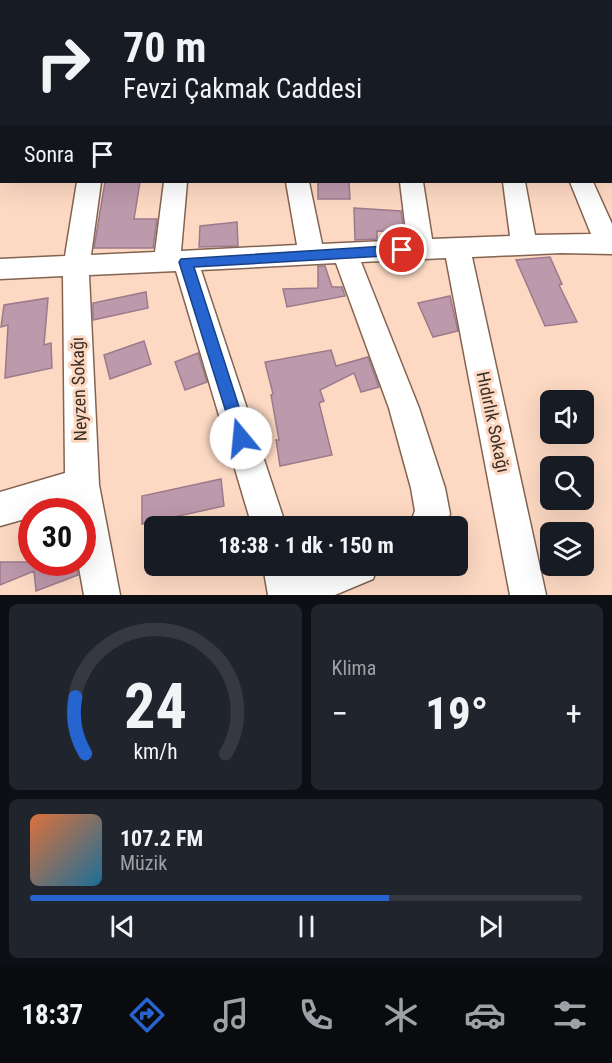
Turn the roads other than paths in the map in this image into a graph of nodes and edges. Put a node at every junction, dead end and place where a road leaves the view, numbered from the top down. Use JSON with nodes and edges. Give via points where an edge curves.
{"nodes":[{"id":1,"x":90,"y":183,"type":"edge"},
{"id":2,"x":175,"y":183,"type":"edge"},
{"id":3,"x":297,"y":183,"type":"edge"},
{"id":4,"x":411,"y":183,"type":"edge"},
{"id":5,"x":514,"y":183,"type":"edge"},
{"id":6,"x":582,"y":183,"type":"edge"},
{"id":7,"x":610,"y":244,"type":"edge"},
{"id":8,"x":524,"y":245,"type":"junction"},
{"id":9,"x":458,"y":248,"type":"junction"},
{"id":10,"x":421,"y":249,"type":"junction"},
{"id":11,"x":345,"y":254,"type":"junction"},
{"id":12,"x":312,"y":256,"type":"junction"},
{"id":13,"x":177,"y":263,"type":"junction"},
{"id":14,"x":76,"y":266,"type":"junction"},
{"id":15,"x":0,"y":269,"type":"edge"},
{"id":16,"x":82,"y":485,"type":"junction"},
{"id":17,"x":0,"y":510,"type":"edge"},
{"id":18,"x":266,"y":516,"type":"edge"},
{"id":19,"x":432,"y":516,"type":"edge"},
{"id":20,"x":282,"y":576,"type":"edge"},
{"id":21,"x":336,"y":576,"type":"edge"},
{"id":22,"x":102,"y":595,"type":"edge"},
{"id":23,"x":286,"y":595,"type":"edge"},
{"id":24,"x":291,"y":595,"type":"edge"},
{"id":25,"x":528,"y":595,"type":"edge"}],
"edges":[{"from":1,"to":14,"type":"street","name":"Neyzen Sokağı"},
{"from":2,"to":13,"type":"street"},
{"from":3,"to":12,"type":"street"},
{"from":4,"to":10,"type":"street"},
{"from":5,"to":8,"type":"street"},
{"from":6,"to":7,"type":"street"},
{"from":7,"to":8,"type":"street"},
{"from":8,"to":9,"type":"street"},
{"from":9,"to":10,"type":"street"},
{"from":9,"to":25,"type":"street","name":"Hıdırlık Sokağı"},
{"from":10,"to":11,"type":"street"},
{"from":11,"to":12,"type":"street"},
{"from":11,"to":19,"type":"street","via":[[404,408],[428,488]]},
{"from":12,"to":13,"type":"street"},
{"from":13,"to":14,"type":"street"},
{"from":13,"to":18,"type":"street"},
{"from":14,"to":15,"type":"street"},
{"from":14,"to":16,"type":"street","name":"Neyzen Sokağı"},
{"from":16,"to":17,"type":"street"},
{"from":16,"to":22,"type":"street","name":"Neyzen Sokağı"},
{"from":20,"to":23,"type":"street"},
{"from":21,"to":24,"type":"street"}]}
